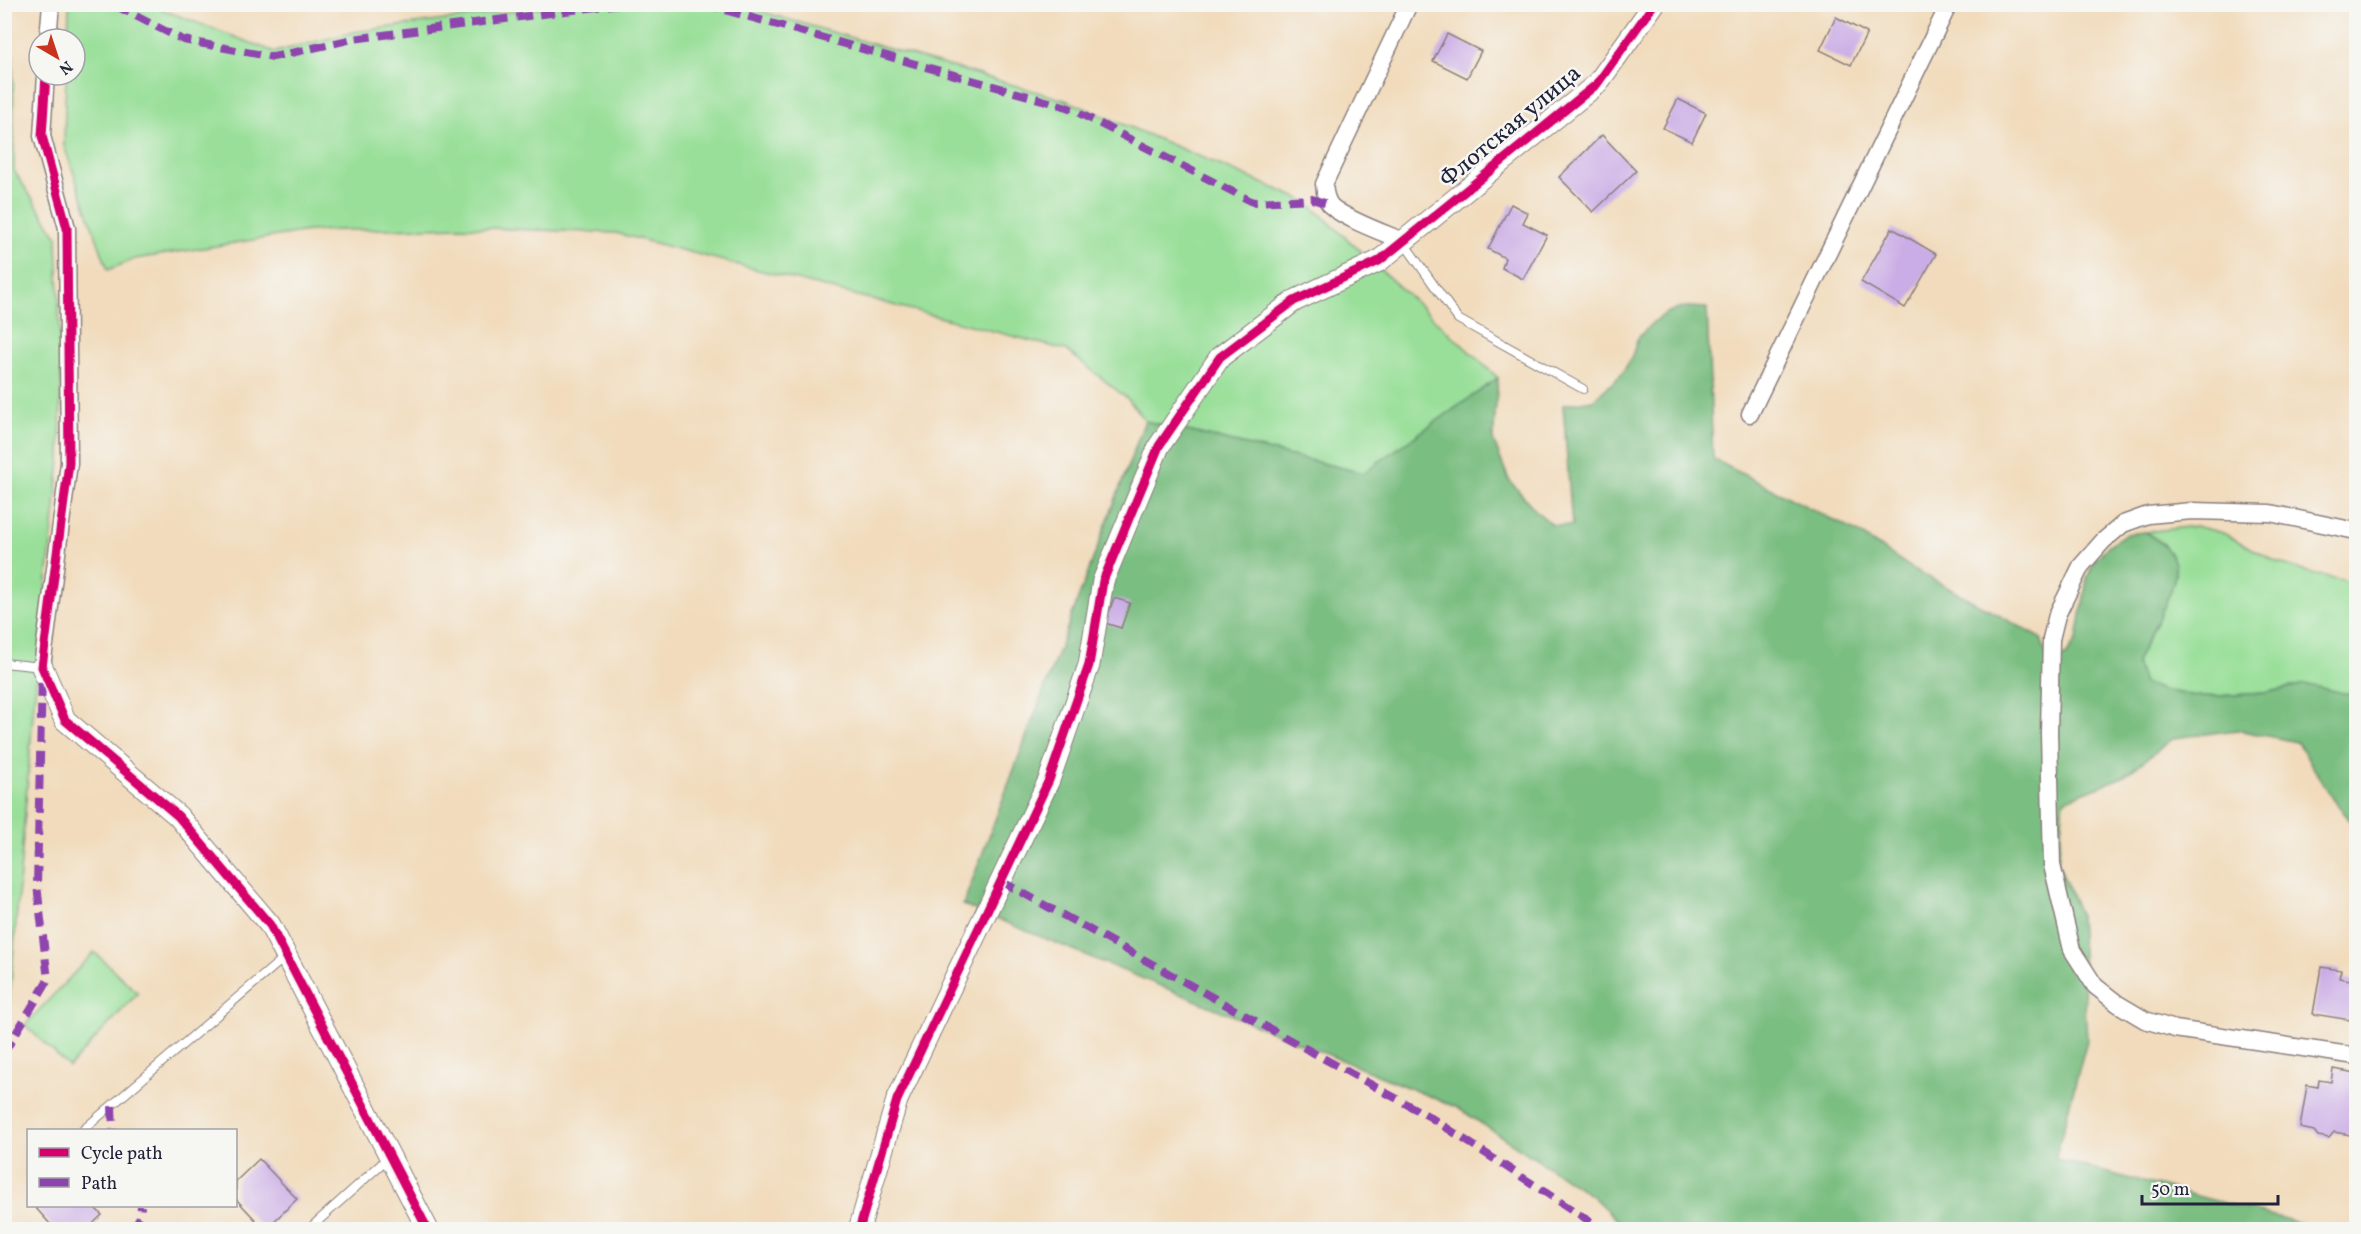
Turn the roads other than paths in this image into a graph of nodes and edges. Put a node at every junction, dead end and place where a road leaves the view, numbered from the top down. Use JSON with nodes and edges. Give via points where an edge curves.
{"nodes":[{"id":1,"x":51,"y":4,"type":"edge"},
{"id":2,"x":1409,"y":4,"type":"edge"},
{"id":3,"x":1654,"y":4,"type":"edge"},
{"id":4,"x":1949,"y":4,"type":"edge"},
{"id":5,"x":49,"y":27,"type":"edge"},
{"id":6,"x":45,"y":87,"type":"edge"},
{"id":7,"x":1403,"y":241,"type":"junction"},
{"id":8,"x":1583,"y":389,"type":"dead end"},
{"id":9,"x":1750,"y":414,"type":"dead end"},
{"id":10,"x":2356,"y":531,"type":"edge"},
{"id":11,"x":4,"y":663,"type":"edge"},
{"id":12,"x":42,"y":667,"type":"junction"},
{"id":13,"x":286,"y":956,"type":"junction"},
{"id":14,"x":2356,"y":1056,"type":"edge"},
{"id":15,"x":85,"y":1129,"type":"edge"},
{"id":16,"x":390,"y":1156,"type":"junction"},
{"id":17,"x":308,"y":1230,"type":"edge"},
{"id":18,"x":428,"y":1230,"type":"edge"},
{"id":19,"x":859,"y":1230,"type":"edge"}],
"edges":[{"from":1,"to":5,"type":"street"},
{"from":2,"to":7,"type":"street","via":[[1324,184],[1331,206]]},
{"from":3,"to":7,"type":"street","name":"Флотская улица","via":[[1597,84]]},
{"from":4,"to":9,"type":"street"},
{"from":6,"to":12,"type":"street","via":[[42,136],[67,228],[69,463]]},
{"from":7,"to":8,"type":"lane","via":[[1458,319]]},
{"from":7,"to":19,"type":"street","name":"Флотская улица","via":[[1379,261],[1294,301],[1220,357],[1159,446],[1103,581],[1089,665],[1049,780],[897,1100]]},
{"from":10,"to":14,"type":"street","via":[[2270,513],[2203,511],[2148,515],[2123,524],[2081,566],[2057,615],[2051,639],[2049,733],[2052,865],[2072,950],[2095,986],[2145,1020],[2175,1029]]},
{"from":11,"to":12,"type":"lane"},
{"from":12,"to":13,"type":"street","via":[[65,720],[178,816],[270,925]]},
{"from":13,"to":15,"type":"lane"},
{"from":13,"to":16,"type":"street"},
{"from":16,"to":17,"type":"lane"},
{"from":16,"to":18,"type":"street"}]}
